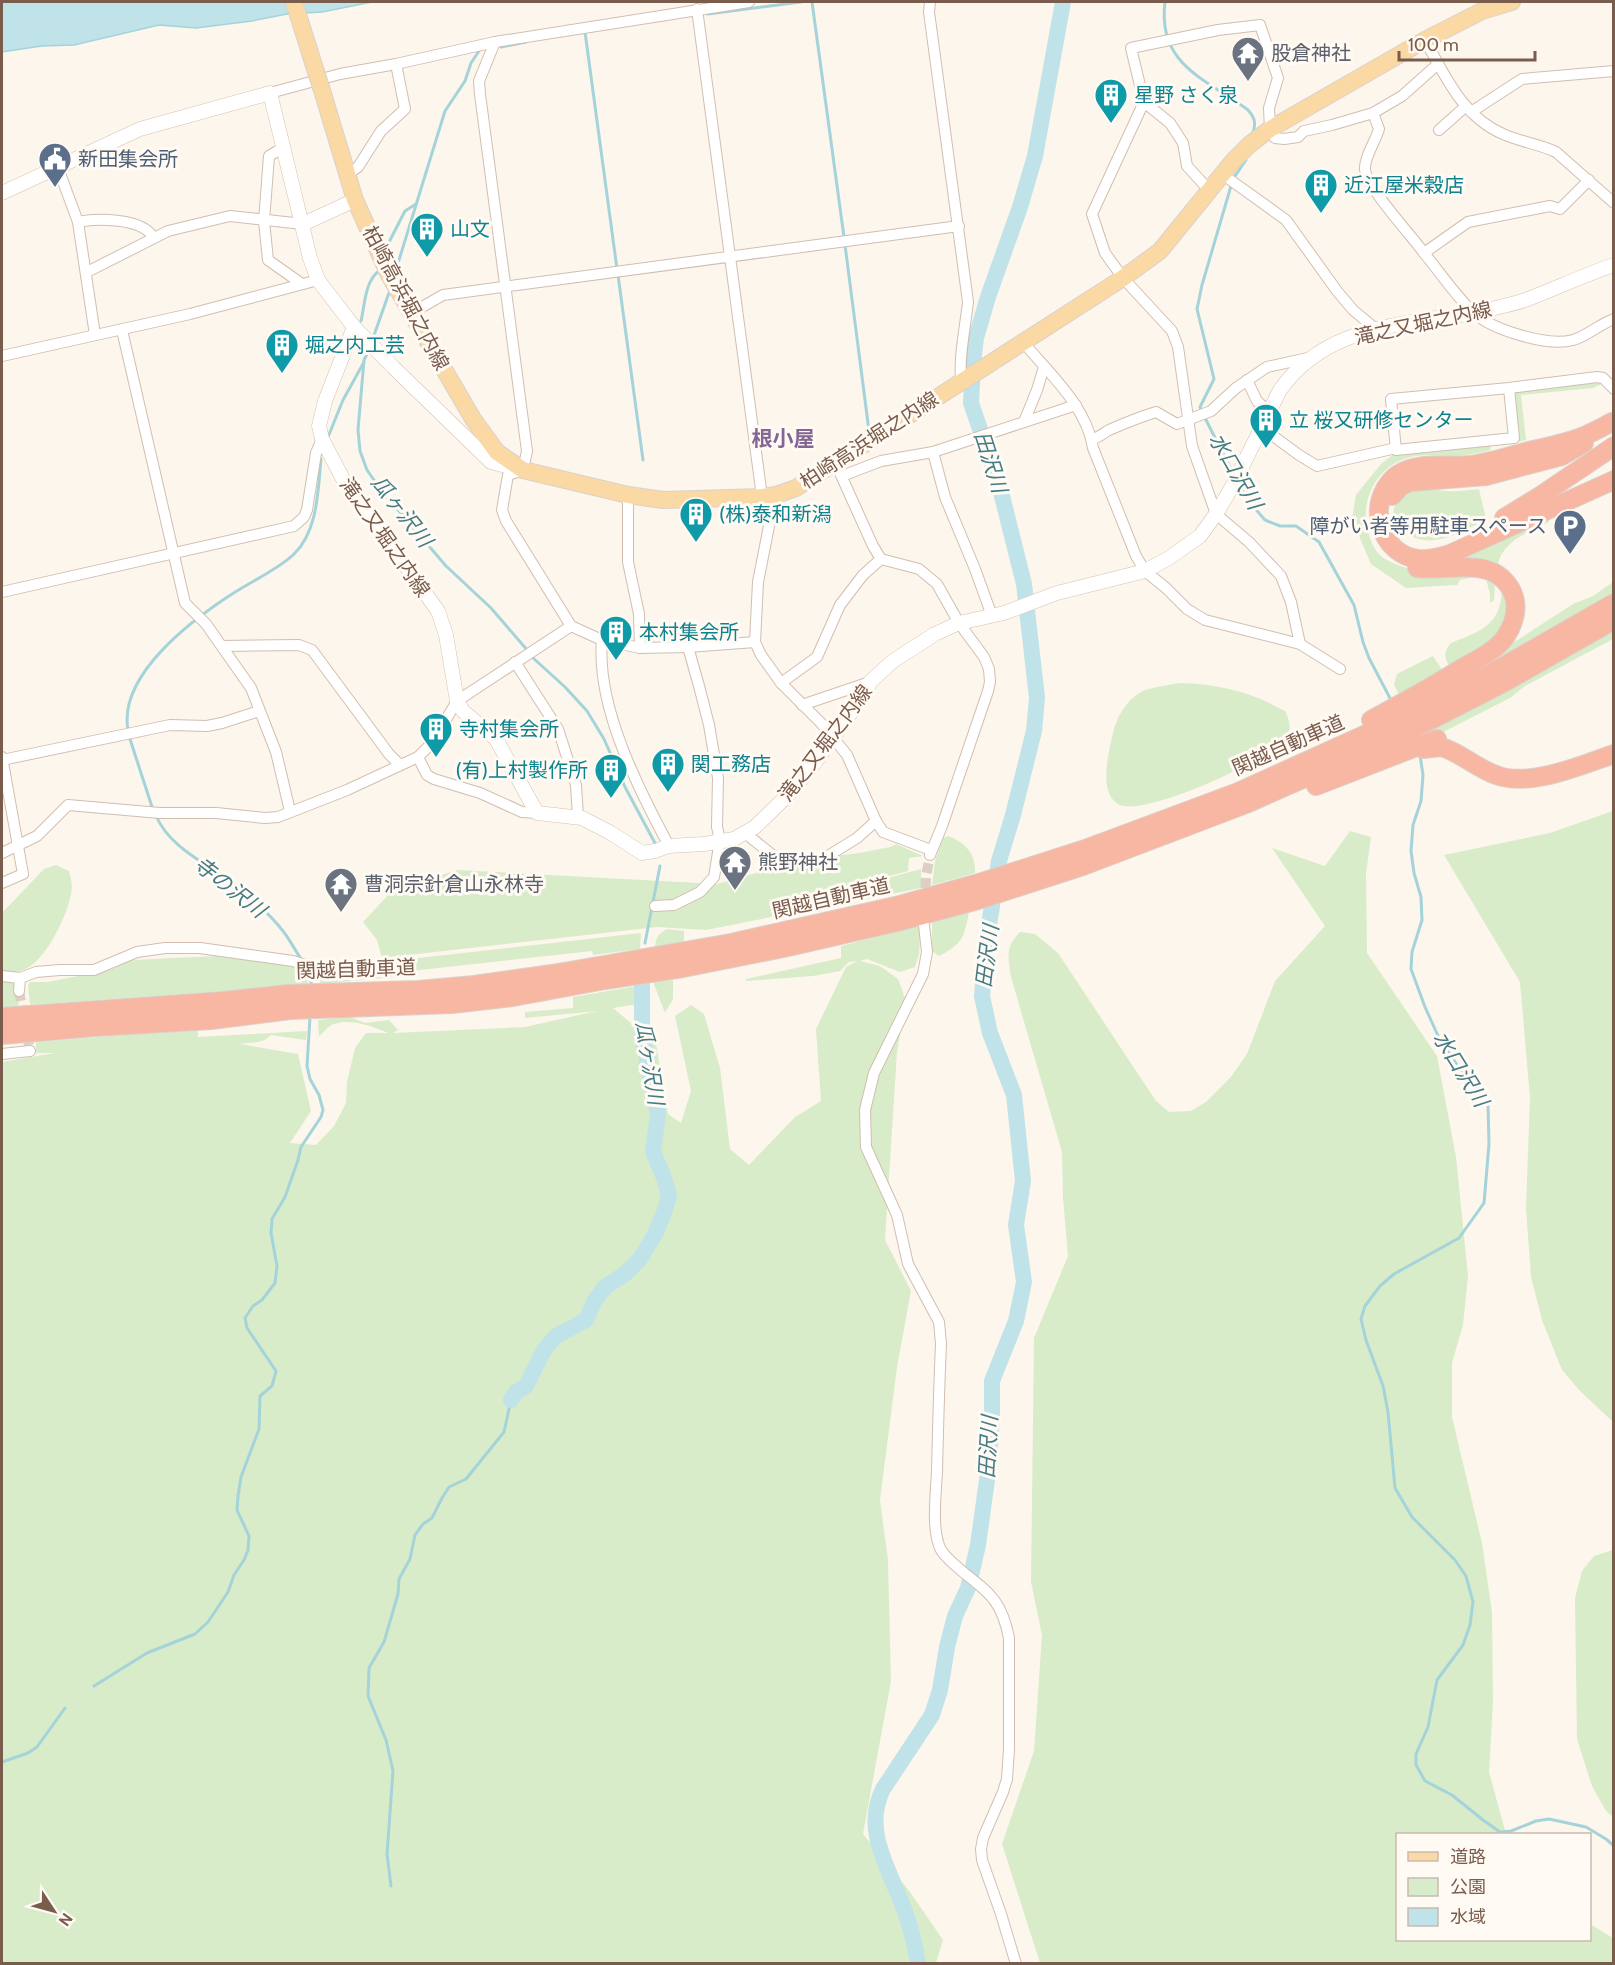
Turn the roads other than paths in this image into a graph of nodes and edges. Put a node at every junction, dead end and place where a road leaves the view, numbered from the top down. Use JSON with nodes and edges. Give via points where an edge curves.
{"nodes":[{"id":1,"x":294,"y":2,"type":"edge"},
{"id":2,"x":750,"y":2,"type":"edge"},
{"id":3,"x":930,"y":2,"type":"edge"},
{"id":4,"x":1512,"y":2,"type":"edge"},
{"id":5,"x":697,"y":9,"type":"junction"},
{"id":6,"x":1425,"y":40,"type":"junction"},
{"id":7,"x":495,"y":42,"type":"junction"},
{"id":8,"x":396,"y":64,"type":"junction"},
{"id":9,"x":1438,"y":64,"type":"junction"},
{"id":10,"x":1614,"y":71,"type":"edge"},
{"id":11,"x":270,"y":93,"type":"junction"},
{"id":12,"x":1144,"y":102,"type":"junction"},
{"id":13,"x":1468,"y":110,"type":"junction"},
{"id":14,"x":1373,"y":112,"type":"junction"},
{"id":15,"x":1270,"y":129,"type":"junction"},
{"id":16,"x":1439,"y":130,"type":"dead end"},
{"id":17,"x":284,"y":147,"type":"junction"},
{"id":18,"x":58,"y":168,"type":"junction"},
{"id":19,"x":348,"y":174,"type":"junction"},
{"id":20,"x":1222,"y":174,"type":"junction"},
{"id":21,"x":1589,"y":180,"type":"junction"},
{"id":22,"x":1209,"y":190,"type":"junction"},
{"id":23,"x":2,"y":193,"type":"edge"},
{"id":24,"x":355,"y":200,"type":"junction"},
{"id":25,"x":1614,"y":203,"type":"edge"},
{"id":26,"x":264,"y":221,"type":"junction"},
{"id":27,"x":78,"y":222,"type":"junction"},
{"id":28,"x":303,"y":224,"type":"junction"},
{"id":29,"x":959,"y":226,"type":"junction"},
{"id":30,"x":153,"y":237,"type":"junction"},
{"id":31,"x":1424,"y":253,"type":"junction"},
{"id":32,"x":731,"y":258,"type":"junction"},
{"id":33,"x":1614,"y":265,"type":"edge"},
{"id":34,"x":87,"y":272,"type":"junction"},
{"id":35,"x":1123,"y":278,"type":"junction"},
{"id":36,"x":318,"y":280,"type":"junction"},
{"id":37,"x":302,"y":284,"type":"junction"},
{"id":38,"x":506,"y":287,"type":"junction"},
{"id":39,"x":1474,"y":313,"type":"junction"},
{"id":40,"x":410,"y":314,"type":"junction"},
{"id":41,"x":1614,"y":319,"type":"edge"},
{"id":42,"x":354,"y":327,"type":"junction"},
{"id":43,"x":122,"y":330,"type":"junction"},
{"id":44,"x":1377,"y":330,"type":"junction"},
{"id":45,"x":95,"y":335,"type":"junction"},
{"id":46,"x":1023,"y":342,"type":"junction"},
{"id":47,"x":2,"y":356,"type":"edge"},
{"id":48,"x":1308,"y":358,"type":"junction"},
{"id":49,"x":1044,"y":367,"type":"junction"},
{"id":50,"x":963,"y":380,"type":"junction"},
{"id":51,"x":1247,"y":380,"type":"junction"},
{"id":52,"x":1509,"y":388,"type":"junction"},
{"id":53,"x":1614,"y":389,"type":"edge"},
{"id":54,"x":1076,"y":405,"type":"junction"},
{"id":55,"x":1269,"y":412,"type":"junction"},
{"id":56,"x":1187,"y":420,"type":"junction"},
{"id":57,"x":1024,"y":422,"type":"junction"},
{"id":58,"x":1613,"y":422,"type":"edge"},
{"id":59,"x":1261,"y":427,"type":"junction"},
{"id":60,"x":321,"y":439,"type":"junction"},
{"id":61,"x":1092,"y":439,"type":"junction"},
{"id":62,"x":1614,"y":446,"type":"edge"},
{"id":63,"x":1396,"y":448,"type":"junction"},
{"id":64,"x":933,"y":452,"type":"junction"},
{"id":65,"x":839,"y":469,"type":"junction"},
{"id":66,"x":523,"y":470,"type":"junction"},
{"id":67,"x":1614,"y":472,"type":"edge"},
{"id":68,"x":1395,"y":476,"type":"junction"},
{"id":69,"x":1614,"y":480,"type":"edge"},
{"id":70,"x":628,"y":495,"type":"junction"},
{"id":71,"x":762,"y":497,"type":"junction"},
{"id":72,"x":1216,"y":514,"type":"junction"},
{"id":73,"x":1486,"y":529,"type":"junction"},
{"id":74,"x":172,"y":553,"type":"junction"},
{"id":75,"x":881,"y":559,"type":"junction"},
{"id":76,"x":1145,"y":571,"type":"junction"},
{"id":77,"x":2,"y":592,"type":"edge"},
{"id":78,"x":1614,"y":603,"type":"edge"},
{"id":79,"x":998,"y":615,"type":"junction"},
{"id":80,"x":1614,"y":620,"type":"edge"},
{"id":81,"x":959,"y":623,"type":"junction"},
{"id":82,"x":571,"y":626,"type":"junction"},
{"id":83,"x":602,"y":639,"type":"junction"},
{"id":84,"x":755,"y":642,"type":"junction"},
{"id":85,"x":1300,"y":644,"type":"junction"},
{"id":86,"x":222,"y":646,"type":"junction"},
{"id":87,"x":688,"y":647,"type":"junction"},
{"id":88,"x":640,"y":648,"type":"junction"},
{"id":89,"x":515,"y":662,"type":"junction"},
{"id":90,"x":1340,"y":669,"type":"dead end"},
{"id":91,"x":870,"y":682,"type":"junction"},
{"id":92,"x":781,"y":683,"type":"junction"},
{"id":93,"x":457,"y":701,"type":"junction"},
{"id":94,"x":802,"y":705,"type":"junction"},
{"id":95,"x":1426,"y":707,"type":"junction"},
{"id":96,"x":259,"y":711,"type":"junction"},
{"id":97,"x":832,"y":738,"type":"junction"},
{"id":98,"x":1379,"y":738,"type":"junction"},
{"id":99,"x":1614,"y":754,"type":"edge"},
{"id":100,"x":418,"y":757,"type":"junction"},
{"id":101,"x":2,"y":759,"type":"edge"},
{"id":102,"x":400,"y":765,"type":"junction"},
{"id":103,"x":290,"y":811,"type":"junction"},
{"id":104,"x":537,"y":813,"type":"junction"},
{"id":105,"x":578,"y":818,"type":"junction"},
{"id":106,"x":876,"y":821,"type":"junction"},
{"id":107,"x":745,"y":833,"type":"junction"},
{"id":108,"x":720,"y":840,"type":"junction"},
{"id":109,"x":19,"y":846,"type":"junction"},
{"id":110,"x":669,"y":846,"type":"junction"},
{"id":111,"x":2,"y":853,"type":"edge"},
{"id":112,"x":1037,"y":873,"type":"junction"},
{"id":113,"x":2,"y":883,"type":"edge"},
{"id":114,"x":655,"y":906,"type":"dead end"},
{"id":115,"x":924,"y":925,"type":"dead end"},
{"id":116,"x":310,"y":966,"type":"dead end"},
{"id":117,"x":2,"y":976,"type":"edge"},
{"id":118,"x":20,"y":978,"type":"junction"},
{"id":119,"x":19,"y":990,"type":"tunnel mouth"},
{"id":120,"x":290,"y":1002,"type":"junction"},
{"id":121,"x":2,"y":1017,"type":"edge"},
{"id":122,"x":2,"y":1035,"type":"edge"},
{"id":123,"x":30,"y":1051,"type":"dead end"},
{"id":124,"x":2,"y":1054,"type":"edge"},
{"id":125,"x":1016,"y":1964,"type":"edge"}],
"edges":[{"from":1,"to":19,"type":"main road","name":"柏崎高浜堀之内線"},
{"from":2,"to":5,"type":"street"},
{"from":3,"to":29,"type":"street"},
{"from":4,"to":6,"type":"main road","name":"柏崎高浜堀之内線","via":[[1482,11]]},
{"from":5,"to":7,"type":"street"},
{"from":5,"to":32,"type":"street"},
{"from":6,"to":9,"type":"street"},
{"from":6,"to":15,"type":"main road","name":"柏崎高浜堀之内線"},
{"from":7,"to":8,"type":"street"},
{"from":7,"to":38,"type":"street","via":[[479,81]]},
{"from":8,"to":11,"type":"street"},
{"from":8,"to":19,"type":"street","via":[[405,109],[381,131],[358,167]]},
{"from":9,"to":13,"type":"street"},
{"from":9,"to":14,"type":"street","via":[[1402,96]]},
{"from":10,"to":13,"type":"street","via":[[1522,79]]},
{"from":11,"to":17,"type":"main road"},
{"from":11,"to":18,"type":"main road","via":[[140,129]]},
{"from":12,"to":15,"type":"street","via":[[1131,48],[1260,25],[1278,78],[1269,108]]},
{"from":12,"to":22,"type":"street","via":[[1170,123],[1183,143],[1187,166]]},
{"from":12,"to":35,"type":"street","via":[[1092,214],[1105,253]]},
{"from":13,"to":16,"type":"street"},
{"from":13,"to":21,"type":"street","via":[[1494,130],[1556,152]]},
{"from":14,"to":15,"type":"street","via":[[1284,139],[1275,138]]},
{"from":14,"to":31,"type":"street","via":[[1379,129],[1366,162],[1367,175]]},
{"from":15,"to":20,"type":"main road","name":"柏崎高浜堀之内線"},
{"from":17,"to":26,"type":"street","via":[[269,156]]},
{"from":17,"to":28,"type":"main road"},
{"from":18,"to":23,"type":"main road"},
{"from":18,"to":27,"type":"street"},
{"from":19,"to":24,"type":"main road","name":"柏崎高浜堀之内線"},
{"from":20,"to":22,"type":"main road","name":"柏崎高浜堀之内線"},
{"from":20,"to":44,"type":"street","via":[[1286,220],[1336,291]]},
{"from":21,"to":25,"type":"street"},
{"from":21,"to":31,"type":"street","via":[[1560,209],[1550,206],[1468,222]]},
{"from":22,"to":35,"type":"main road","name":"柏崎高浜堀之内線","via":[[1160,251]]},
{"from":24,"to":28,"type":"main road"},
{"from":24,"to":40,"type":"main road","name":"柏崎高浜堀之内線"},
{"from":26,"to":28,"type":"street"},
{"from":26,"to":30,"type":"street","via":[[230,216]]},
{"from":26,"to":37,"type":"street","via":[[268,260]]},
{"from":27,"to":30,"type":"street","via":[[120,221],[144,229]]},
{"from":27,"to":34,"type":"street"},
{"from":28,"to":36,"type":"main road"},
{"from":29,"to":32,"type":"street"},
{"from":29,"to":50,"type":"street","via":[[968,302],[959,362]]},
{"from":30,"to":34,"type":"street"},
{"from":31,"to":39,"type":"street"},
{"from":32,"to":38,"type":"street"},
{"from":32,"to":71,"type":"street"},
{"from":33,"to":39,"type":"main road","name":"滝之又堀之内線","via":[[1526,300]]},
{"from":34,"to":45,"type":"street"},
{"from":35,"to":46,"type":"main road","name":"柏崎高浜堀之内線"},
{"from":35,"to":56,"type":"street","via":[[1172,331],[1178,347]]},
{"from":36,"to":37,"type":"street"},
{"from":36,"to":42,"type":"main road"},
{"from":37,"to":43,"type":"street"},
{"from":38,"to":40,"type":"street","via":[[443,295]]},
{"from":38,"to":66,"type":"street","via":[[527,451]]},
{"from":39,"to":41,"type":"street","via":[[1515,334],[1566,342]]},
{"from":39,"to":44,"type":"main road","name":"滝之又堀之内線"},
{"from":40,"to":66,"type":"main road","name":"柏崎高浜堀之内線","via":[[497,453]]},
{"from":42,"to":60,"type":"main road","via":[[325,401],[319,426]]},
{"from":42,"to":66,"type":"main road","via":[[491,462]]},
{"from":43,"to":45,"type":"street"},
{"from":43,"to":74,"type":"street"},
{"from":44,"to":48,"type":"main road","name":"滝之又堀之内線","via":[[1352,336]]},
{"from":45,"to":47,"type":"street"},
{"from":46,"to":49,"type":"street"},
{"from":46,"to":50,"type":"main road","name":"柏崎高浜堀之内線"},
{"from":48,"to":51,"type":"street","via":[[1267,367]]},
{"from":48,"to":55,"type":"main road","name":"滝之又堀之内線","via":[[1290,376]]},
{"from":49,"to":54,"type":"street"},
{"from":49,"to":57,"type":"street"},
{"from":50,"to":65,"type":"main road","name":"柏崎高浜堀之内線"},
{"from":51,"to":55,"type":"street","via":[[1257,401]]},
{"from":51,"to":56,"type":"street","via":[[1211,411]]},
{"from":52,"to":53,"type":"street","via":[[1597,377]]},
{"from":52,"to":63,"type":"street","via":[[1391,399]]},
{"from":52,"to":63,"type":"street","via":[[1514,438]]},
{"from":54,"to":57,"type":"street"},
{"from":54,"to":61,"type":"street"},
{"from":55,"to":59,"type":"main road","name":"滝之又堀之内線"},
{"from":56,"to":61,"type":"street","via":[[1177,424],[1156,412],[1134,418]]},
{"from":56,"to":72,"type":"street"},
{"from":57,"to":64,"type":"street"},
{"from":58,"to":68,"type":"highway","via":[[1580,438],[1515,455],[1472,465],[1415,467]]},
{"from":58,"to":73,"type":"highway","via":[[1574,450],[1549,460],[1479,477],[1410,482],[1395,492],[1388,508],[1392,531],[1413,548],[1436,549]]},
{"from":59,"to":63,"type":"street","via":[[1317,466]]},
{"from":59,"to":72,"type":"main road","name":"滝之又堀之内線"},
{"from":60,"to":74,"type":"street","via":[[307,510],[300,522]]},
{"from":60,"to":93,"type":"main road","name":"滝之又堀之内線","via":[[343,479],[438,611]]},
{"from":61,"to":76,"type":"street","via":[[1130,544]]},
{"from":62,"to":73,"type":"highway"},
{"from":64,"to":65,"type":"street"},
{"from":64,"to":79,"type":"street","via":[[945,497]]},
{"from":65,"to":71,"type":"main road","name":"柏崎高浜堀之内線","via":[[796,488]]},
{"from":65,"to":75,"type":"street"},
{"from":66,"to":70,"type":"main road","name":"柏崎高浜堀之内線"},
{"from":66,"to":82,"type":"street","via":[[508,475],[502,510]]},
{"from":67,"to":73,"type":"highway"},
{"from":68,"to":69,"type":"highway","via":[[1380,502],[1381,529],[1397,550],[1420,559],[1450,554]]},
{"from":68,"to":95,"type":"highway","via":[[1379,490],[1372,513],[1372,527],[1385,550],[1417,567],[1489,570],[1505,582],[1514,597],[1515,618],[1507,635]]},
{"from":70,"to":71,"type":"main road","name":"柏崎高浜堀之内線","via":[[663,500]]},
{"from":70,"to":88,"type":"street","via":[[628,562],[639,614]]},
{"from":71,"to":84,"type":"street","via":[[769,526],[759,582]]},
{"from":72,"to":76,"type":"main road","name":"滝之又堀之内線","via":[[1200,536]]},
{"from":72,"to":85,"type":"street","via":[[1281,576]]},
{"from":74,"to":77,"type":"street"},
{"from":74,"to":86,"type":"street","via":[[185,603]]},
{"from":75,"to":81,"type":"street","via":[[926,574],[937,584]]},
{"from":75,"to":92,"type":"street","via":[[840,605],[817,657]]},
{"from":76,"to":79,"type":"main road","name":"滝之又堀之内線","via":[[1050,595]]},
{"from":76,"to":85,"type":"street","via":[[1186,609],[1205,620]]},
{"from":78,"to":95,"type":"highway","name":"関越自動車道"},
{"from":79,"to":81,"type":"main road","name":"滝之又堀之内線"},
{"from":80,"to":95,"type":"highway","name":"関越自動車道","via":[[1505,682]]},
{"from":81,"to":91,"type":"main road","name":"滝之又堀之内線","via":[[893,661]]},
{"from":81,"to":106,"type":"street","via":[[984,657],[990,682],[942,826],[930,853],[883,832]]},
{"from":82,"to":83,"type":"street"},
{"from":82,"to":89,"type":"street"},
{"from":83,"to":88,"type":"street"},
{"from":83,"to":110,"type":"street","via":[[606,701],[638,788]]},
{"from":84,"to":87,"type":"street"},
{"from":84,"to":92,"type":"street"},
{"from":85,"to":90,"type":"street"},
{"from":86,"to":96,"type":"street","via":[[251,688]]},
{"from":86,"to":102,"type":"street","via":[[299,645],[312,650]]},
{"from":87,"to":88,"type":"street"},
{"from":87,"to":108,"type":"street","via":[[718,778]]},
{"from":89,"to":93,"type":"street"},
{"from":89,"to":105,"type":"street","via":[[558,729],[576,785]]},
{"from":91,"to":94,"type":"street"},
{"from":91,"to":97,"type":"main road","name":"滝之又堀之内線"},
{"from":92,"to":94,"type":"street"},
{"from":93,"to":100,"type":"street","via":[[432,743]]},
{"from":93,"to":104,"type":"main road","via":[[496,739]]},
{"from":94,"to":97,"type":"street"},
{"from":95,"to":98,"type":"highway"},
{"from":95,"to":98,"type":"highway","name":"関越自動車道"},
{"from":96,"to":101,"type":"street","via":[[207,726],[170,725]]},
{"from":96,"to":103,"type":"street","via":[[276,752]]},
{"from":97,"to":106,"type":"street","via":[[847,755]]},
{"from":97,"to":107,"type":"main road","name":"滝之又堀之内線","via":[[791,792]]},
{"from":98,"to":99,"type":"highway","via":[[1413,750],[1439,743],[1496,776],[1513,780],[1542,776]]},
{"from":98,"to":112,"type":"highway","name":"関越自動車道","via":[[1204,822],[1083,866]]},
{"from":98,"to":112,"type":"highway","name":"関越自動車道","via":[[1320,747],[1290,770]]},
{"from":100,"to":102,"type":"street"},
{"from":100,"to":104,"type":"street","via":[[427,775],[434,779],[480,793],[522,812]]},
{"from":101,"to":109,"type":"street"},
{"from":102,"to":103,"type":"street"},
{"from":103,"to":109,"type":"street","via":[[265,818],[69,806],[37,836]]},
{"from":104,"to":105,"type":"main road","name":"滝之又堀之内線"},
{"from":105,"to":110,"type":"main road","name":"滝之又堀之内線","via":[[642,853]]},
{"from":106,"to":107,"type":"street","via":[[849,843],[810,864],[776,858]]},
{"from":107,"to":108,"type":"main road","name":"滝之又堀之内線"},
{"from":108,"to":110,"type":"main road","name":"滝之又堀之内線"},
{"from":108,"to":114,"type":"street","via":[[714,877],[700,892],[674,905]]},
{"from":109,"to":111,"type":"street"},
{"from":109,"to":113,"type":"street","via":[[23,874]]},
{"from":112,"to":120,"type":"highway","name":"関越自動車道","via":[[897,922],[683,968],[452,1004]]},
{"from":115,"to":125,"type":"street","via":[[927,952],[923,974],[874,1073],[865,1110],[866,1147],[897,1215],[908,1264],[939,1322],[938,1543],[942,1552],[995,1601],[1009,1638],[1007,1779],[981,1849]]},
{"from":116,"to":118,"type":"street","via":[[200,948],[165,948],[137,952],[94,970],[36,972]]},
{"from":117,"to":118,"type":"street"},
{"from":118,"to":119,"type":"street"},
{"from":120,"to":121,"type":"highway","name":"関越自動車道","via":[[223,1001]]},
{"from":120,"to":122,"type":"highway","name":"関越自動車道","via":[[211,1020]]},
{"from":123,"to":124,"type":"street"}]}
